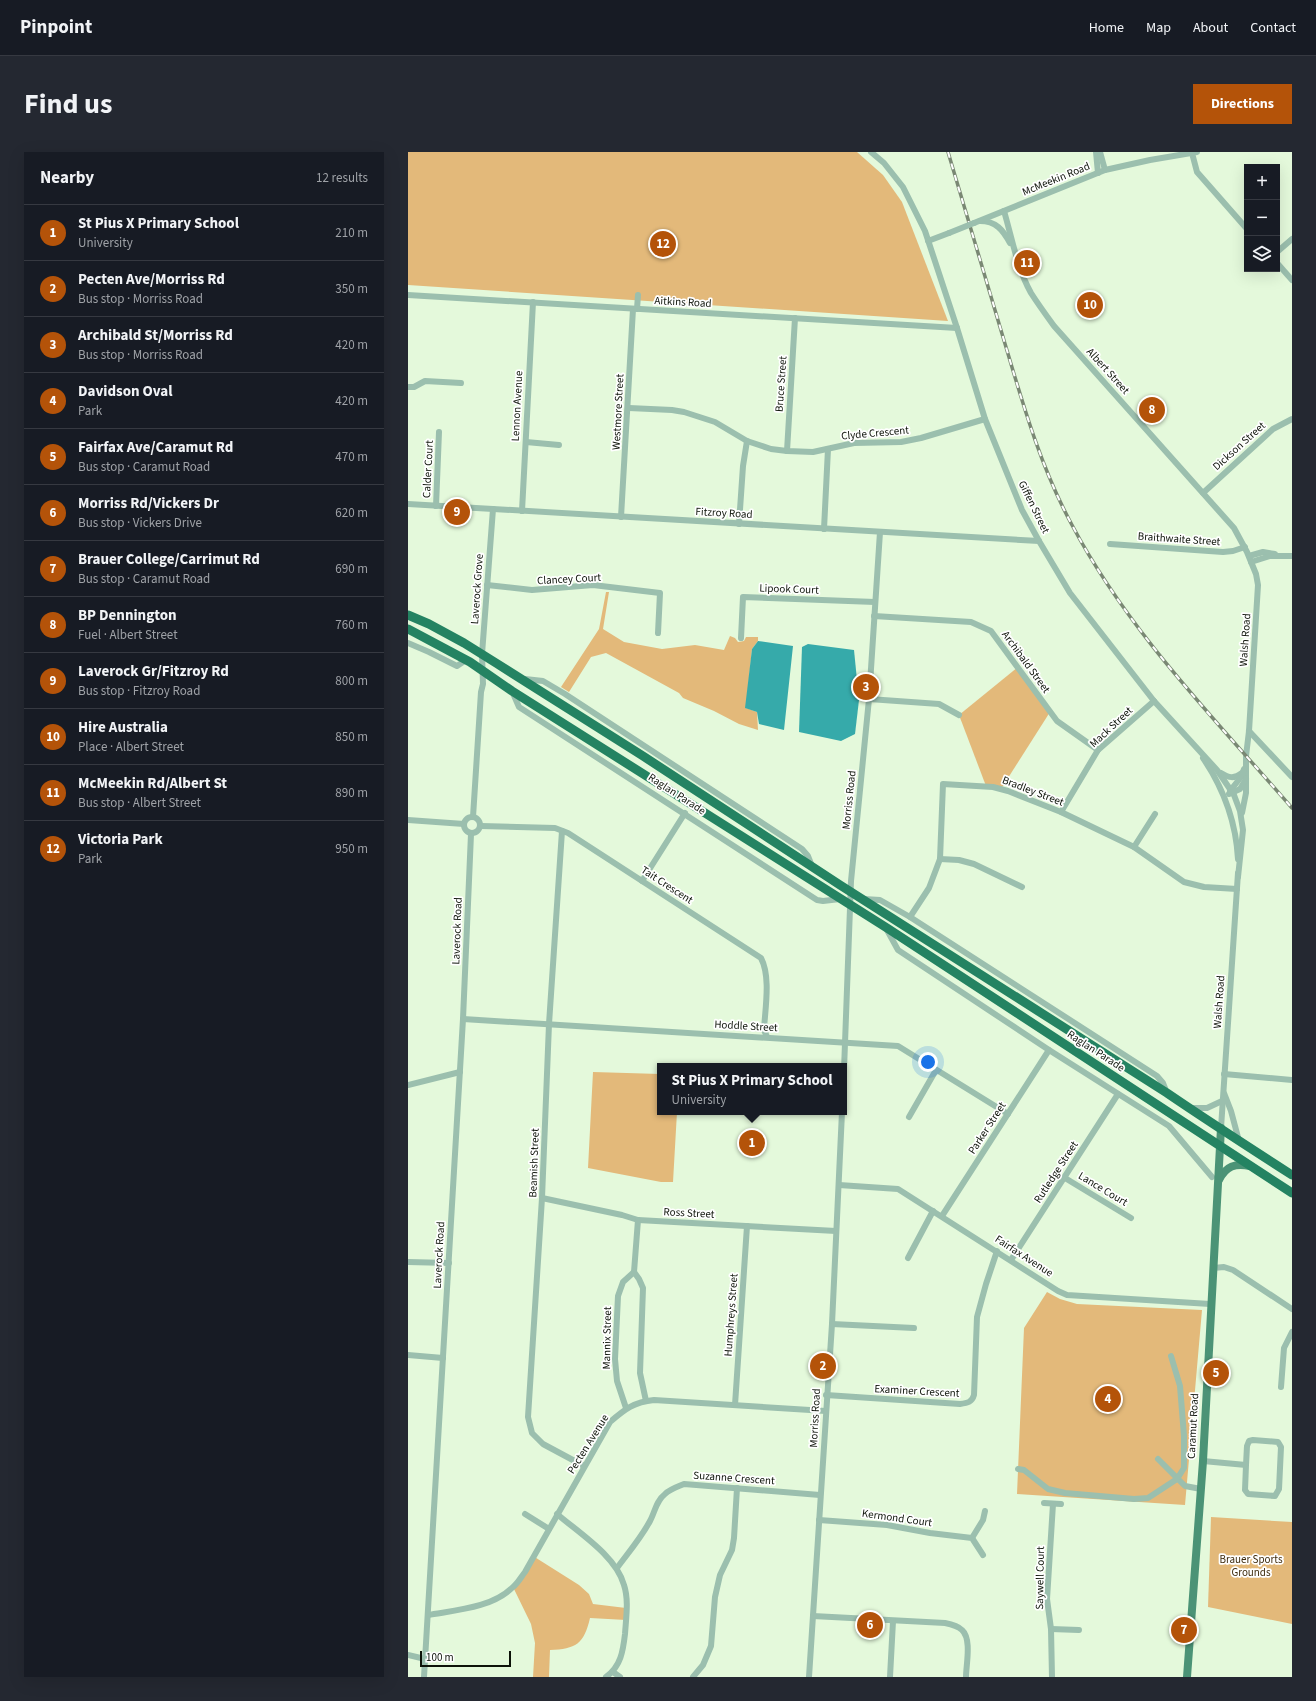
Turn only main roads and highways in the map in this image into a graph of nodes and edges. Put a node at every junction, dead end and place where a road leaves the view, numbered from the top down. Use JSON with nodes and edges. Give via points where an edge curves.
{"nodes":[{"id":1,"x":408,"y":615,"type":"edge"},
{"id":2,"x":408,"y":629,"type":"edge"},
{"id":3,"x":1188,"y":1107,"type":"junction"},
{"id":4,"x":1177,"y":1119,"type":"junction"},
{"id":5,"x":1221,"y":1128,"type":"junction"},
{"id":6,"x":1219,"y":1146,"type":"junction"},
{"id":7,"x":1251,"y":1166,"type":"junction"},
{"id":8,"x":1292,"y":1175,"type":"edge"},
{"id":9,"x":1214,"y":1180,"type":"junction"},
{"id":10,"x":1292,"y":1193,"type":"edge"},
{"id":11,"x":1187,"y":1677,"type":"edge"}],
"edges":[{"from":1,"to":3,"type":"highway","name":"Raglan Parade","via":[[482,654]]},
{"from":2,"to":4,"type":"highway","name":"Raglan Parade","via":[[466,660],[887,928]]},
{"from":3,"to":4,"type":"highway"},
{"from":3,"to":5,"type":"highway","name":"Raglan Parade"},
{"from":4,"to":6,"type":"highway","name":"Raglan Parade"},
{"from":5,"to":6,"type":"main road","name":"Caramut Road"},
{"from":5,"to":8,"type":"highway","name":"Raglan Parade","via":[[1240,1143]]},
{"from":6,"to":7,"type":"highway","name":"Raglan Parade"},
{"from":6,"to":9,"type":"main road","name":"Caramut Road"},
{"from":7,"to":9,"type":"main road","via":[[1238,1164],[1228,1167]]},
{"from":7,"to":10,"type":"highway","name":"Raglan Parade"},
{"from":9,"to":11,"type":"main road","name":"Caramut Road","via":[[1213,1268],[1203,1462]]}]}
